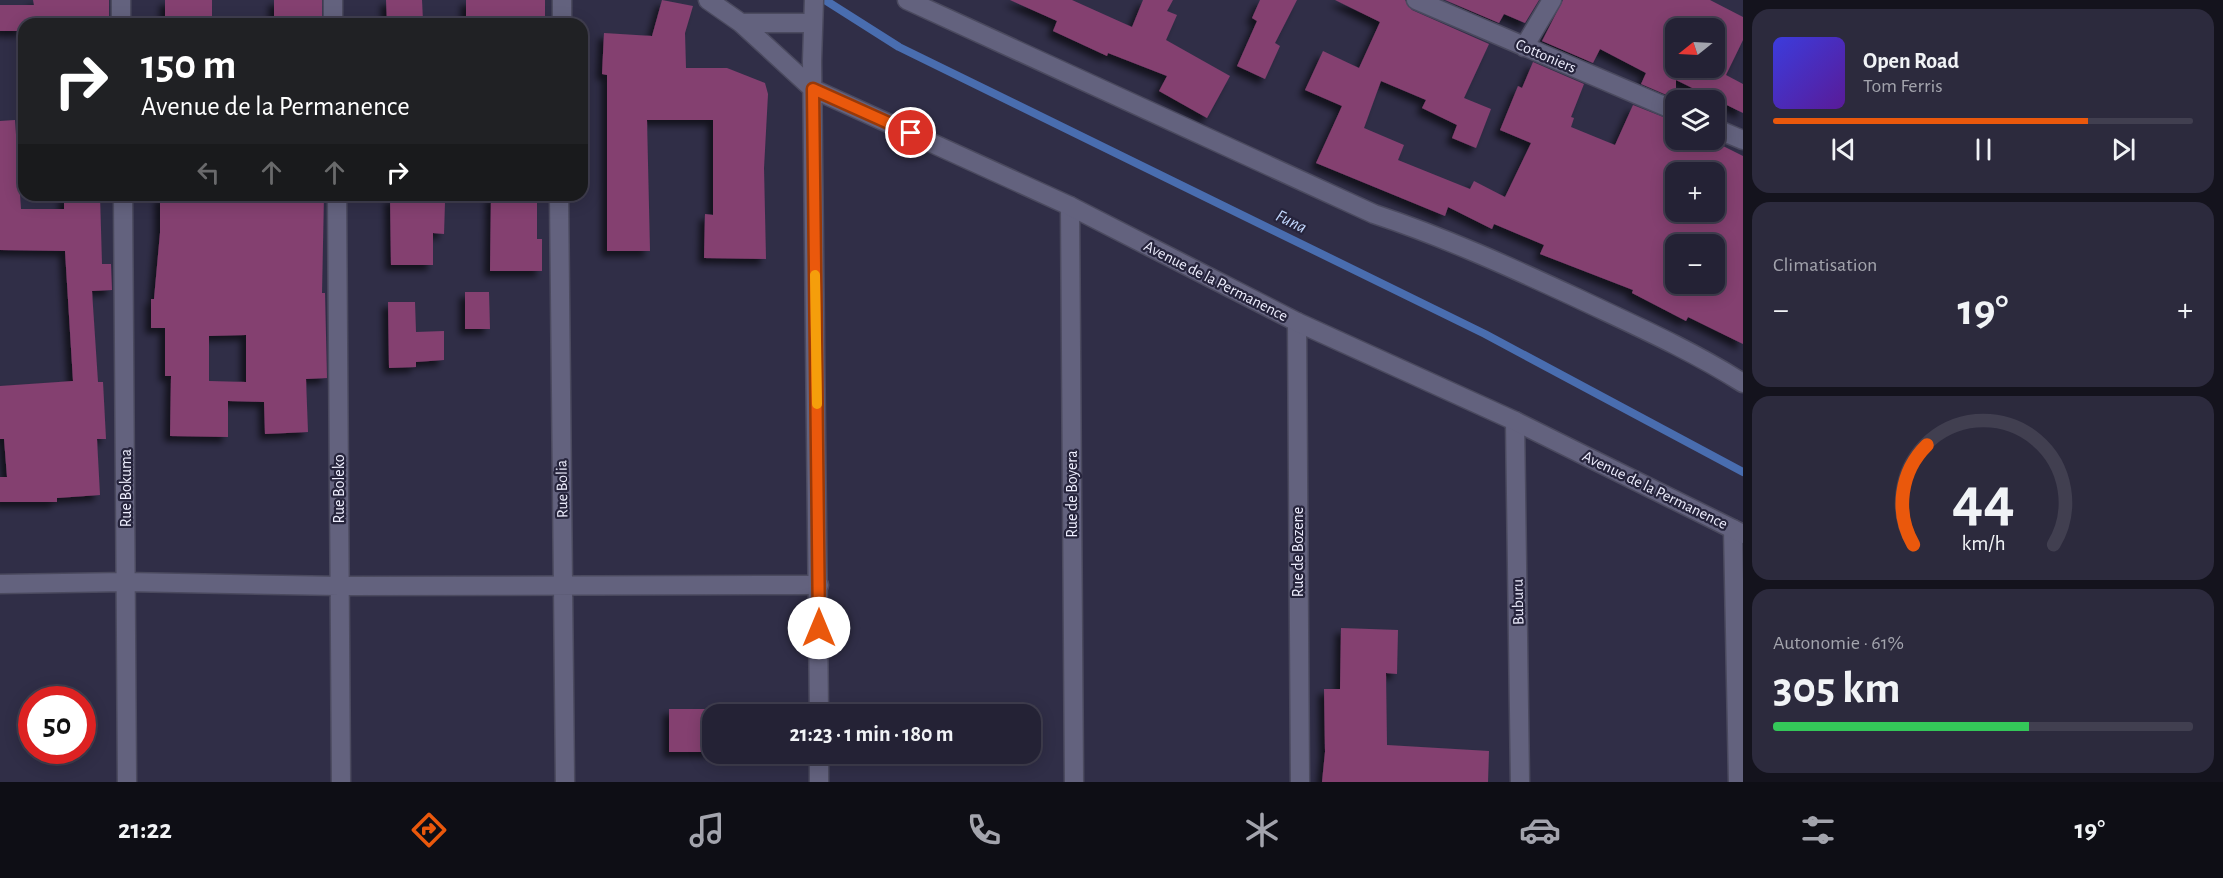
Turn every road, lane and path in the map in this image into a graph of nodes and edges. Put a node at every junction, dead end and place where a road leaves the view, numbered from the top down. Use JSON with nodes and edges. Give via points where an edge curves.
{"nodes":[{"id":1,"x":121,"y":0,"type":"edge"},
{"id":2,"x":333,"y":0,"type":"edge"},
{"id":3,"x":562,"y":0,"type":"edge"},
{"id":4,"x":708,"y":0,"type":"edge"},
{"id":5,"x":907,"y":0,"type":"edge"},
{"id":6,"x":1416,"y":0,"type":"edge"},
{"id":7,"x":1552,"y":0,"type":"edge"},
{"id":8,"x":813,"y":11,"type":"edge"},
{"id":9,"x":121,"y":18,"type":"edge"},
{"id":10,"x":333,"y":18,"type":"edge"},
{"id":11,"x":562,"y":18,"type":"edge"},
{"id":12,"x":741,"y":23,"type":"junction"},
{"id":13,"x":1524,"y":47,"type":"junction"},
{"id":14,"x":813,"y":89,"type":"junction"},
{"id":15,"x":1665,"y":106,"type":"edge"},
{"id":16,"x":1725,"y":132,"type":"edge"},
{"id":17,"x":1742,"y":138,"type":"edge"},
{"id":18,"x":123,"y":201,"type":"edge"},
{"id":19,"x":337,"y":201,"type":"edge"},
{"id":20,"x":559,"y":201,"type":"edge"},
{"id":21,"x":1070,"y":206,"type":"junction"},
{"id":22,"x":1297,"y":322,"type":"junction"},
{"id":23,"x":1743,"y":383,"type":"edge"},
{"id":24,"x":1515,"y":421,"type":"junction"},
{"id":25,"x":1738,"y":532,"type":"edge"},
{"id":26,"x":126,"y":582,"type":"junction"},
{"id":27,"x":0,"y":584,"type":"edge"},
{"id":28,"x":819,"y":585,"type":"junction"},
{"id":29,"x":339,"y":586,"type":"junction"},
{"id":30,"x":563,"y":587,"type":"junction"},
{"id":31,"x":819,"y":704,"type":"edge"},
{"id":32,"x":819,"y":764,"type":"edge"},
{"id":33,"x":127,"y":782,"type":"edge"},
{"id":34,"x":341,"y":782,"type":"edge"},
{"id":35,"x":565,"y":782,"type":"edge"},
{"id":36,"x":819,"y":782,"type":"edge"},
{"id":37,"x":1074,"y":782,"type":"edge"},
{"id":38,"x":1300,"y":782,"type":"edge"},
{"id":39,"x":1520,"y":782,"type":"edge"},
{"id":40,"x":1738,"y":782,"type":"edge"}],
"edges":[{"from":1,"to":9,"type":"street"},
{"from":2,"to":10,"type":"street"},
{"from":3,"to":11,"type":"street"},
{"from":4,"to":12,"type":"street","name":"Avenue de la Permanence"},
{"from":5,"to":23,"type":"street","via":[[1374,214],[1438,235],[1569,294],[1696,353]]},
{"from":6,"to":13,"type":"street","name":"Cottoniers"},
{"from":7,"to":13,"type":"street"},
{"from":8,"to":12,"type":"street"},
{"from":8,"to":14,"type":"street"},
{"from":12,"to":14,"type":"street","name":"Avenue de la Permanence"},
{"from":13,"to":15,"type":"street","name":"Cottoniers"},
{"from":14,"to":21,"type":"street","name":"Avenue de la Permanence"},
{"from":14,"to":28,"type":"street"},
{"from":16,"to":17,"type":"street"},
{"from":18,"to":26,"type":"street","name":"Rue Bokuma"},
{"from":19,"to":29,"type":"street","name":"Rue Boleko"},
{"from":20,"to":30,"type":"street","name":"Rue Bolia"},
{"from":21,"to":22,"type":"street","name":"Avenue de la Permanence"},
{"from":21,"to":37,"type":"street","name":"Rue de Boyera"},
{"from":22,"to":24,"type":"street","name":"Avenue de la Permanence"},
{"from":22,"to":38,"type":"street","name":"Rue de Bozene"},
{"from":24,"to":25,"type":"street","name":"Avenue de la Permanence"},
{"from":24,"to":39,"type":"street","name":"Buburu"},
{"from":25,"to":40,"type":"street"},
{"from":26,"to":27,"type":"street"},
{"from":26,"to":29,"type":"street"},
{"from":26,"to":33,"type":"street","name":"Rue Bokuma"},
{"from":28,"to":30,"type":"street"},
{"from":28,"to":31,"type":"street"},
{"from":29,"to":30,"type":"street"},
{"from":29,"to":34,"type":"street","name":"Rue Boleko"},
{"from":30,"to":35,"type":"street","name":"Rue Bolia"},
{"from":32,"to":36,"type":"street"}]}
